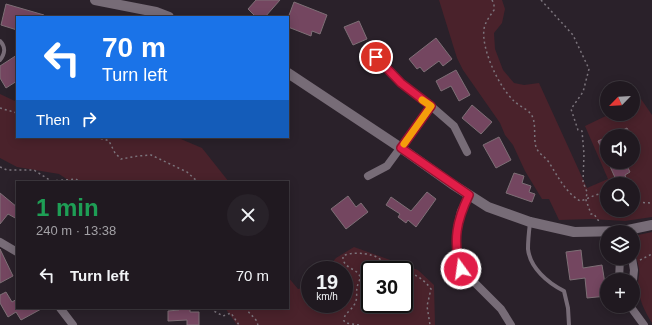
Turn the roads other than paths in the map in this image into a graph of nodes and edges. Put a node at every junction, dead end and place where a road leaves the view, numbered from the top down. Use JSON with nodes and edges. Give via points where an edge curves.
{"nodes":[{"id":1,"x":95,"y":0,"type":"edge"},
{"id":2,"x":166,"y":16,"type":"edge"},
{"id":3,"x":0,"y":41,"type":"edge"},
{"id":4,"x":376,"y":57,"type":"dead end"},
{"id":5,"x":0,"y":60,"type":"edge"},
{"id":6,"x":289,"y":74,"type":"edge"},
{"id":7,"x":431,"y":106,"type":"junction"},
{"id":8,"x":401,"y":148,"type":"junction"},
{"id":9,"x":467,"y":152,"type":"dead end"},
{"id":10,"x":368,"y":176,"type":"dead end"},
{"id":11,"x":469,"y":195,"type":"junction"},
{"id":12,"x":530,"y":222,"type":"junction"},
{"id":13,"x":652,"y":225,"type":"edge"},
{"id":14,"x":640,"y":227,"type":"edge"},
{"id":15,"x":600,"y":232,"type":"edge"},
{"id":16,"x":0,"y":242,"type":"edge"},
{"id":17,"x":16,"y":251,"type":"edge"},
{"id":18,"x":61,"y":309,"type":"edge"},
{"id":19,"x":636,"y":313,"type":"edge"},
{"id":20,"x":73,"y":325,"type":"edge"},
{"id":21,"x":511,"y":325,"type":"edge"},
{"id":22,"x":569,"y":325,"type":"edge"},
{"id":23,"x":644,"y":325,"type":"edge"}],
"edges":[{"from":1,"to":2,"type":"street"},
{"from":3,"to":5,"type":"lane","via":[[4,50]]},
{"from":4,"to":7,"type":"street","via":[[401,83]]},
{"from":6,"to":8,"type":"street"},
{"from":7,"to":8,"type":"street"},
{"from":7,"to":9,"type":"street","via":[[454,126]]},
{"from":8,"to":10,"type":"street","via":[[387,166]]},
{"from":8,"to":11,"type":"street"},
{"from":11,"to":12,"type":"street","via":[[488,207]]},
{"from":11,"to":21,"type":"street","via":[[461,211],[457,228],[457,254],[461,269],[501,309]]},
{"from":12,"to":15,"type":"street","via":[[574,232]]},
{"from":12,"to":22,"type":"lane","via":[[528,250],[540,274],[564,291]]},
{"from":13,"to":14,"type":"street"},
{"from":16,"to":17,"type":"street"},
{"from":18,"to":20,"type":"street"},
{"from":19,"to":23,"type":"street"}]}
